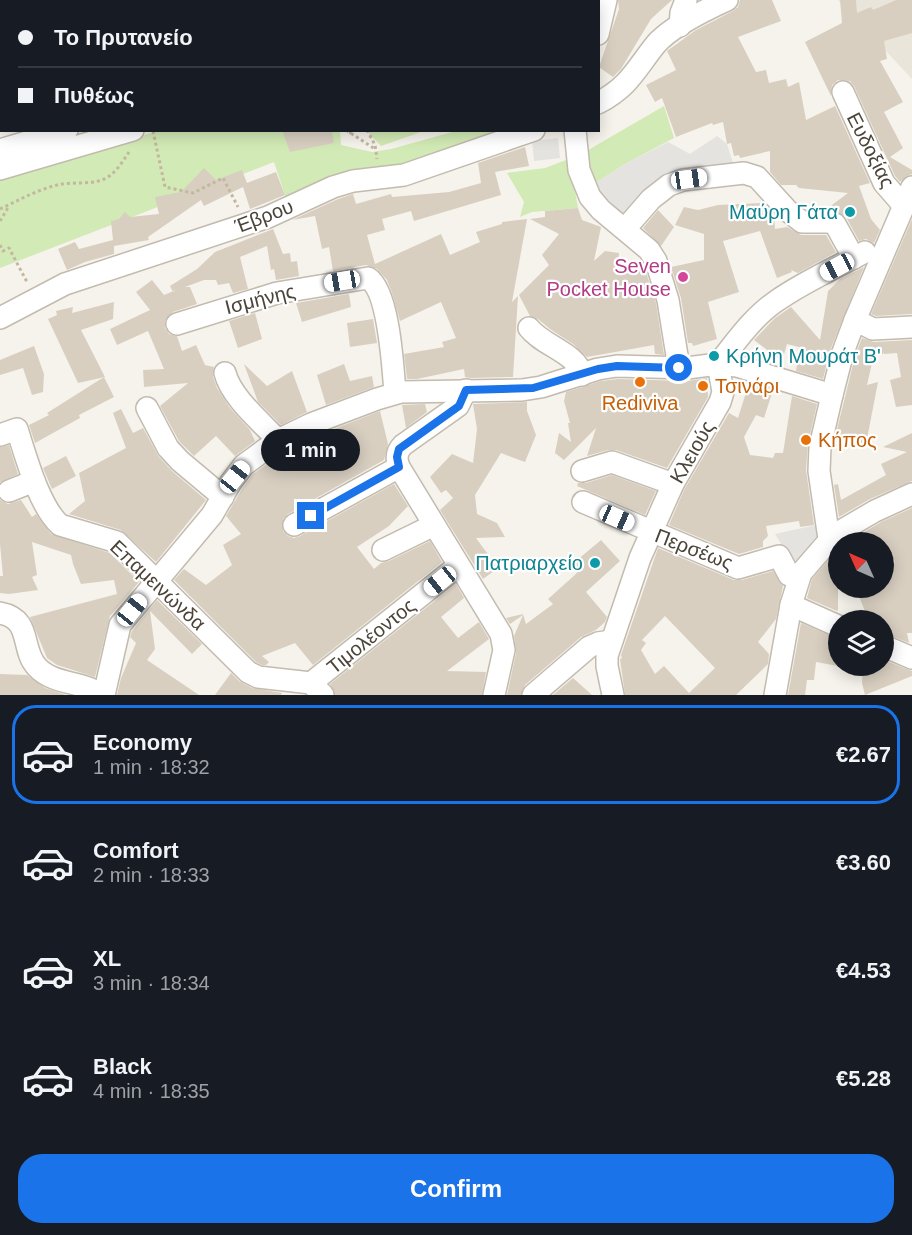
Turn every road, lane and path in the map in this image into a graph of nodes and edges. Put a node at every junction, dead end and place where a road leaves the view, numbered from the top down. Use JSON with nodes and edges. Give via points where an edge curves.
{"nodes":[{"id":1,"x":606,"y":0,"type":"edge"},
{"id":2,"x":686,"y":0,"type":"edge"},
{"id":3,"x":727,"y":0,"type":"edge"},
{"id":4,"x":600,"y":26,"type":"edge"},
{"id":5,"x":680,"y":26,"type":"junction"},
{"id":6,"x":843,"y":92,"type":"dead end"},
{"id":7,"x":600,"y":102,"type":"edge"},
{"id":8,"x":60,"y":132,"type":"edge"},
{"id":9,"x":153,"y":132,"type":"edge"},
{"id":10,"x":347,"y":132,"type":"edge"},
{"id":11,"x":368,"y":132,"type":"edge"},
{"id":12,"x":528,"y":132,"type":"edge"},
{"id":13,"x":575,"y":132,"type":"edge"},
{"id":14,"x":133,"y":139,"type":"edge"},
{"id":15,"x":375,"y":149,"type":"junction"},
{"id":16,"x":0,"y":150,"type":"edge"},
{"id":17,"x":0,"y":169,"type":"edge"},
{"id":18,"x":390,"y":178,"type":"junction"},
{"id":19,"x":908,"y":197,"type":"edge"},
{"id":20,"x":9,"y":204,"type":"junction"},
{"id":21,"x":0,"y":209,"type":"edge"},
{"id":22,"x":0,"y":221,"type":"edge"},
{"id":23,"x":247,"y":224,"type":"junction"},
{"id":24,"x":624,"y":229,"type":"junction"},
{"id":25,"x":0,"y":245,"type":"edge"},
{"id":26,"x":2,"y":252,"type":"edge"},
{"id":27,"x":869,"y":253,"type":"junction"},
{"id":28,"x":28,"y":287,"type":"dead end"},
{"id":29,"x":0,"y":318,"type":"edge"},
{"id":30,"x":855,"y":320,"type":"junction"},
{"id":31,"x":177,"y":324,"type":"dead end"},
{"id":32,"x":912,"y":327,"type":"edge"},
{"id":33,"x":529,"y":328,"type":"dead end"},
{"id":34,"x":718,"y":364,"type":"junction"},
{"id":35,"x":679,"y":368,"type":"junction"},
{"id":36,"x":225,"y":373,"type":"dead end"},
{"id":37,"x":582,"y":375,"type":"junction"},
{"id":38,"x":466,"y":390,"type":"junction"},
{"id":39,"x":395,"y":393,"type":"junction"},
{"id":40,"x":832,"y":395,"type":"junction"},
{"id":41,"x":147,"y":408,"type":"dead end"},
{"id":42,"x":0,"y":435,"type":"edge"},
{"id":43,"x":278,"y":440,"type":"junction"},
{"id":44,"x":399,"y":467,"type":"junction"},
{"id":45,"x":582,"y":471,"type":"dead end"},
{"id":46,"x":34,"y":482,"type":"junction"},
{"id":47,"x":673,"y":484,"type":"junction"},
{"id":48,"x":9,"y":491,"type":"dead end"},
{"id":49,"x":912,"y":494,"type":"edge"},
{"id":50,"x":223,"y":497,"type":"junction"},
{"id":51,"x":583,"y":502,"type":"dead end"},
{"id":52,"x":294,"y":525,"type":"dead end"},
{"id":53,"x":434,"y":525,"type":"junction"},
{"id":54,"x":650,"y":532,"type":"junction"},
{"id":55,"x":828,"y":532,"type":"edge"},
{"id":56,"x":840,"y":532,"type":"edge"},
{"id":57,"x":828,"y":540,"type":"edge"},
{"id":58,"x":383,"y":550,"type":"dead end"},
{"id":59,"x":458,"y":566,"type":"junction"},
{"id":60,"x":798,"y":579,"type":"junction"},
{"id":61,"x":157,"y":580,"type":"junction"},
{"id":62,"x":791,"y":605,"type":"junction"},
{"id":63,"x":0,"y":613,"type":"edge"},
{"id":64,"x":828,"y":622,"type":"edge"},
{"id":65,"x":611,"y":641,"type":"junction"},
{"id":66,"x":894,"y":650,"type":"edge"},
{"id":67,"x":912,"y":658,"type":"edge"},
{"id":68,"x":317,"y":689,"type":"edge"},
{"id":69,"x":770,"y":691,"type":"edge"},
{"id":70,"x":103,"y":695,"type":"edge"},
{"id":71,"x":494,"y":695,"type":"edge"},
{"id":72,"x":533,"y":695,"type":"edge"},
{"id":73,"x":613,"y":695,"type":"edge"}],
"edges":[{"from":1,"to":4,"type":"street"},
{"from":2,"to":5,"type":"street"},
{"from":3,"to":5,"type":"street"},
{"from":5,"to":7,"type":"street","via":[[656,45],[623,87]]},
{"from":6,"to":19,"type":"street","name":"Ευδοξίας","via":[[884,183]]},
{"from":8,"to":16,"type":"street"},
{"from":9,"to":23,"type":"path","via":[[165,187],[193,194],[223,178]]},
{"from":10,"to":15,"type":"path"},
{"from":11,"to":15,"type":"path"},
{"from":12,"to":18,"type":"street","name":"Έβρου"},
{"from":13,"to":24,"type":"street","via":[[579,170],[590,197]]},
{"from":14,"to":17,"type":"street"},
{"from":14,"to":20,"type":"path","via":[[116,171],[106,178],[56,186]]},
{"from":15,"to":18,"type":"path","via":[[375,157]]},
{"from":18,"to":23,"type":"street","name":"Έβρου","via":[[341,185]]},
{"from":19,"to":27,"type":"street"},
{"from":20,"to":21,"type":"path"},
{"from":20,"to":22,"type":"path"},
{"from":23,"to":29,"type":"street","name":"Έβρου","via":[[65,284]]},
{"from":24,"to":27,"type":"street","via":[[669,185],[744,173],[759,179],[802,222],[842,225]]},
{"from":24,"to":35,"type":"street","via":[[649,250],[660,268]]},
{"from":25,"to":26,"type":"path"},
{"from":26,"to":28,"type":"path","via":[[9,248]]},
{"from":27,"to":30,"type":"street"},
{"from":27,"to":34,"type":"street","via":[[774,302]]},
{"from":30,"to":32,"type":"street","via":[[873,329]]},
{"from":30,"to":40,"type":"street"},
{"from":31,"to":39,"type":"street","name":"Ισμήνης","via":[[277,293],[368,278],[377,286],[383,307]]},
{"from":33,"to":37,"type":"street","via":[[576,364]]},
{"from":34,"to":35,"type":"street"},
{"from":34,"to":40,"type":"street","via":[[737,366]]},
{"from":34,"to":47,"type":"street","name":"Κλειούς","via":[[723,392],[720,402]]},
{"from":35,"to":37,"type":"street","via":[[617,366]]},
{"from":36,"to":43,"type":"street","via":[[240,398]]},
{"from":37,"to":38,"type":"street","via":[[533,388]]},
{"from":38,"to":39,"type":"street"},
{"from":38,"to":44,"type":"street","via":[[459,406],[399,449]]},
{"from":39,"to":43,"type":"street"},
{"from":40,"to":55,"type":"street","via":[[820,447],[819,471]]},
{"from":41,"to":50,"type":"street","via":[[168,448]]},
{"from":42,"to":46,"type":"street","name":"Επαμεινώνδα","via":[[17,429]]},
{"from":43,"to":50,"type":"street","via":[[244,465]]},
{"from":44,"to":52,"type":"street"},
{"from":44,"to":53,"type":"street"},
{"from":45,"to":47,"type":"street","via":[[612,462]]},
{"from":46,"to":48,"type":"street"},
{"from":46,"to":61,"type":"street","name":"Επαμεινώνδα","via":[[60,525],[114,540]]},
{"from":47,"to":54,"type":"street","name":"Κλειούς"},
{"from":49,"to":56,"type":"street"},
{"from":50,"to":61,"type":"street"},
{"from":51,"to":54,"type":"street","name":"Περσέως"},
{"from":53,"to":58,"type":"street"},
{"from":53,"to":59,"type":"street"},
{"from":54,"to":60,"type":"street","name":"Περσέως","via":[[738,568],[779,556],[789,575]]},
{"from":54,"to":65,"type":"street","name":"Κλειούς"},
{"from":57,"to":60,"type":"street"},
{"from":59,"to":68,"type":"street","name":"Τιμολέοντος"},
{"from":59,"to":71,"type":"street","via":[[502,639],[504,654]]},
{"from":60,"to":62,"type":"street"},
{"from":61,"to":68,"type":"street","name":"Επαμεινώνδα","via":[[248,672]]},
{"from":61,"to":70,"type":"street","via":[[120,625]]},
{"from":62,"to":64,"type":"street"},
{"from":62,"to":69,"type":"street"},
{"from":63,"to":70,"type":"street","via":[[21,625],[38,669]]},
{"from":65,"to":72,"type":"street","via":[[589,646]]},
{"from":65,"to":73,"type":"street","name":"Κλειούς","via":[[607,666]]},
{"from":66,"to":67,"type":"street"}]}
